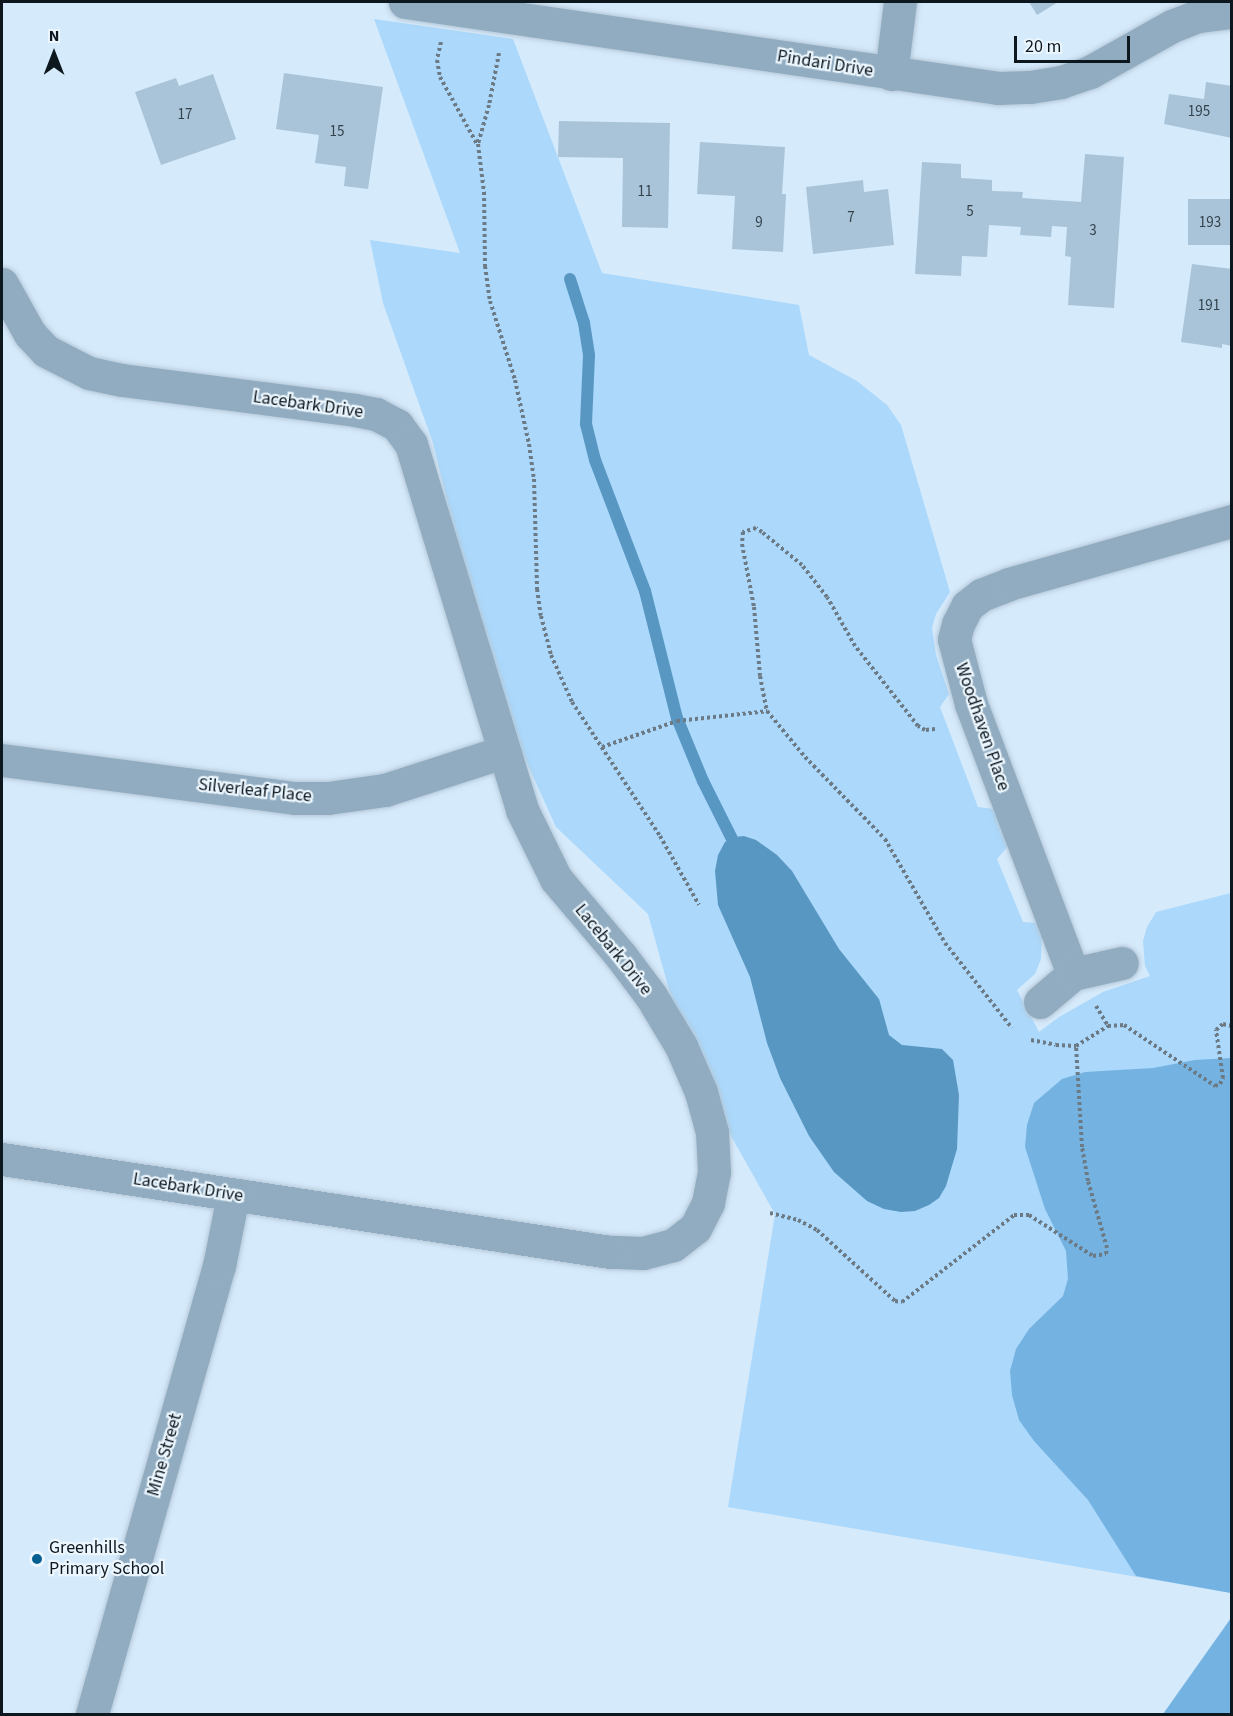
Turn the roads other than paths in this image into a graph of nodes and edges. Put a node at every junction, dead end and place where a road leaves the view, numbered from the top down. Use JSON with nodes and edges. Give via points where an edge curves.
{"nodes":[{"id":1,"x":405,"y":2,"type":"edge"},
{"id":2,"x":900,"y":2,"type":"edge"},
{"id":3,"x":1232,"y":12,"type":"edge"},
{"id":4,"x":891,"y":74,"type":"junction"},
{"id":5,"x":2,"y":284,"type":"edge"},
{"id":6,"x":1232,"y":521,"type":"edge"},
{"id":7,"x":503,"y":752,"type":"junction"},
{"id":8,"x":2,"y":760,"type":"edge"},
{"id":9,"x":1122,"y":963,"type":"dead end"},
{"id":10,"x":1073,"y":974,"type":"junction"},
{"id":11,"x":1040,"y":1002,"type":"dead end"},
{"id":12,"x":2,"y":1159,"type":"edge"},
{"id":13,"x":234,"y":1195,"type":"junction"},
{"id":14,"x":93,"y":1714,"type":"edge"}],
"edges":[{"from":1,"to":4,"type":"street","name":"Pindari Drive"},
{"from":2,"to":4,"type":"street"},
{"from":3,"to":4,"type":"street","name":"Pindari Drive","via":[[1198,16],[1172,26],[1090,72],[1060,82],[998,88]]},
{"from":5,"to":7,"type":"street","name":"Lacebark Drive","via":[[30,334],[46,351],[89,373],[355,410],[376,414],[397,425],[411,444]]},
{"from":6,"to":10,"type":"street","name":"Woodhaven Place","via":[[1009,584],[981,595],[967,606],[958,624],[954,639],[971,704]]},
{"from":7,"to":8,"type":"street","name":"Silverleaf Place","via":[[385,790],[328,798],[295,798]]},
{"from":7,"to":13,"type":"street","name":"Lacebark Drive","via":[[522,810],[556,879],[651,996],[681,1046],[701,1092],[712,1132],[714,1172],[708,1203],[695,1228],[673,1245],[643,1253],[610,1252]]},
{"from":9,"to":10,"type":"street"},
{"from":10,"to":11,"type":"street"},
{"from":12,"to":13,"type":"street","name":"Lacebark Drive"},
{"from":13,"to":14,"type":"street","name":"Mine Street","via":[[219,1266]]}]}
